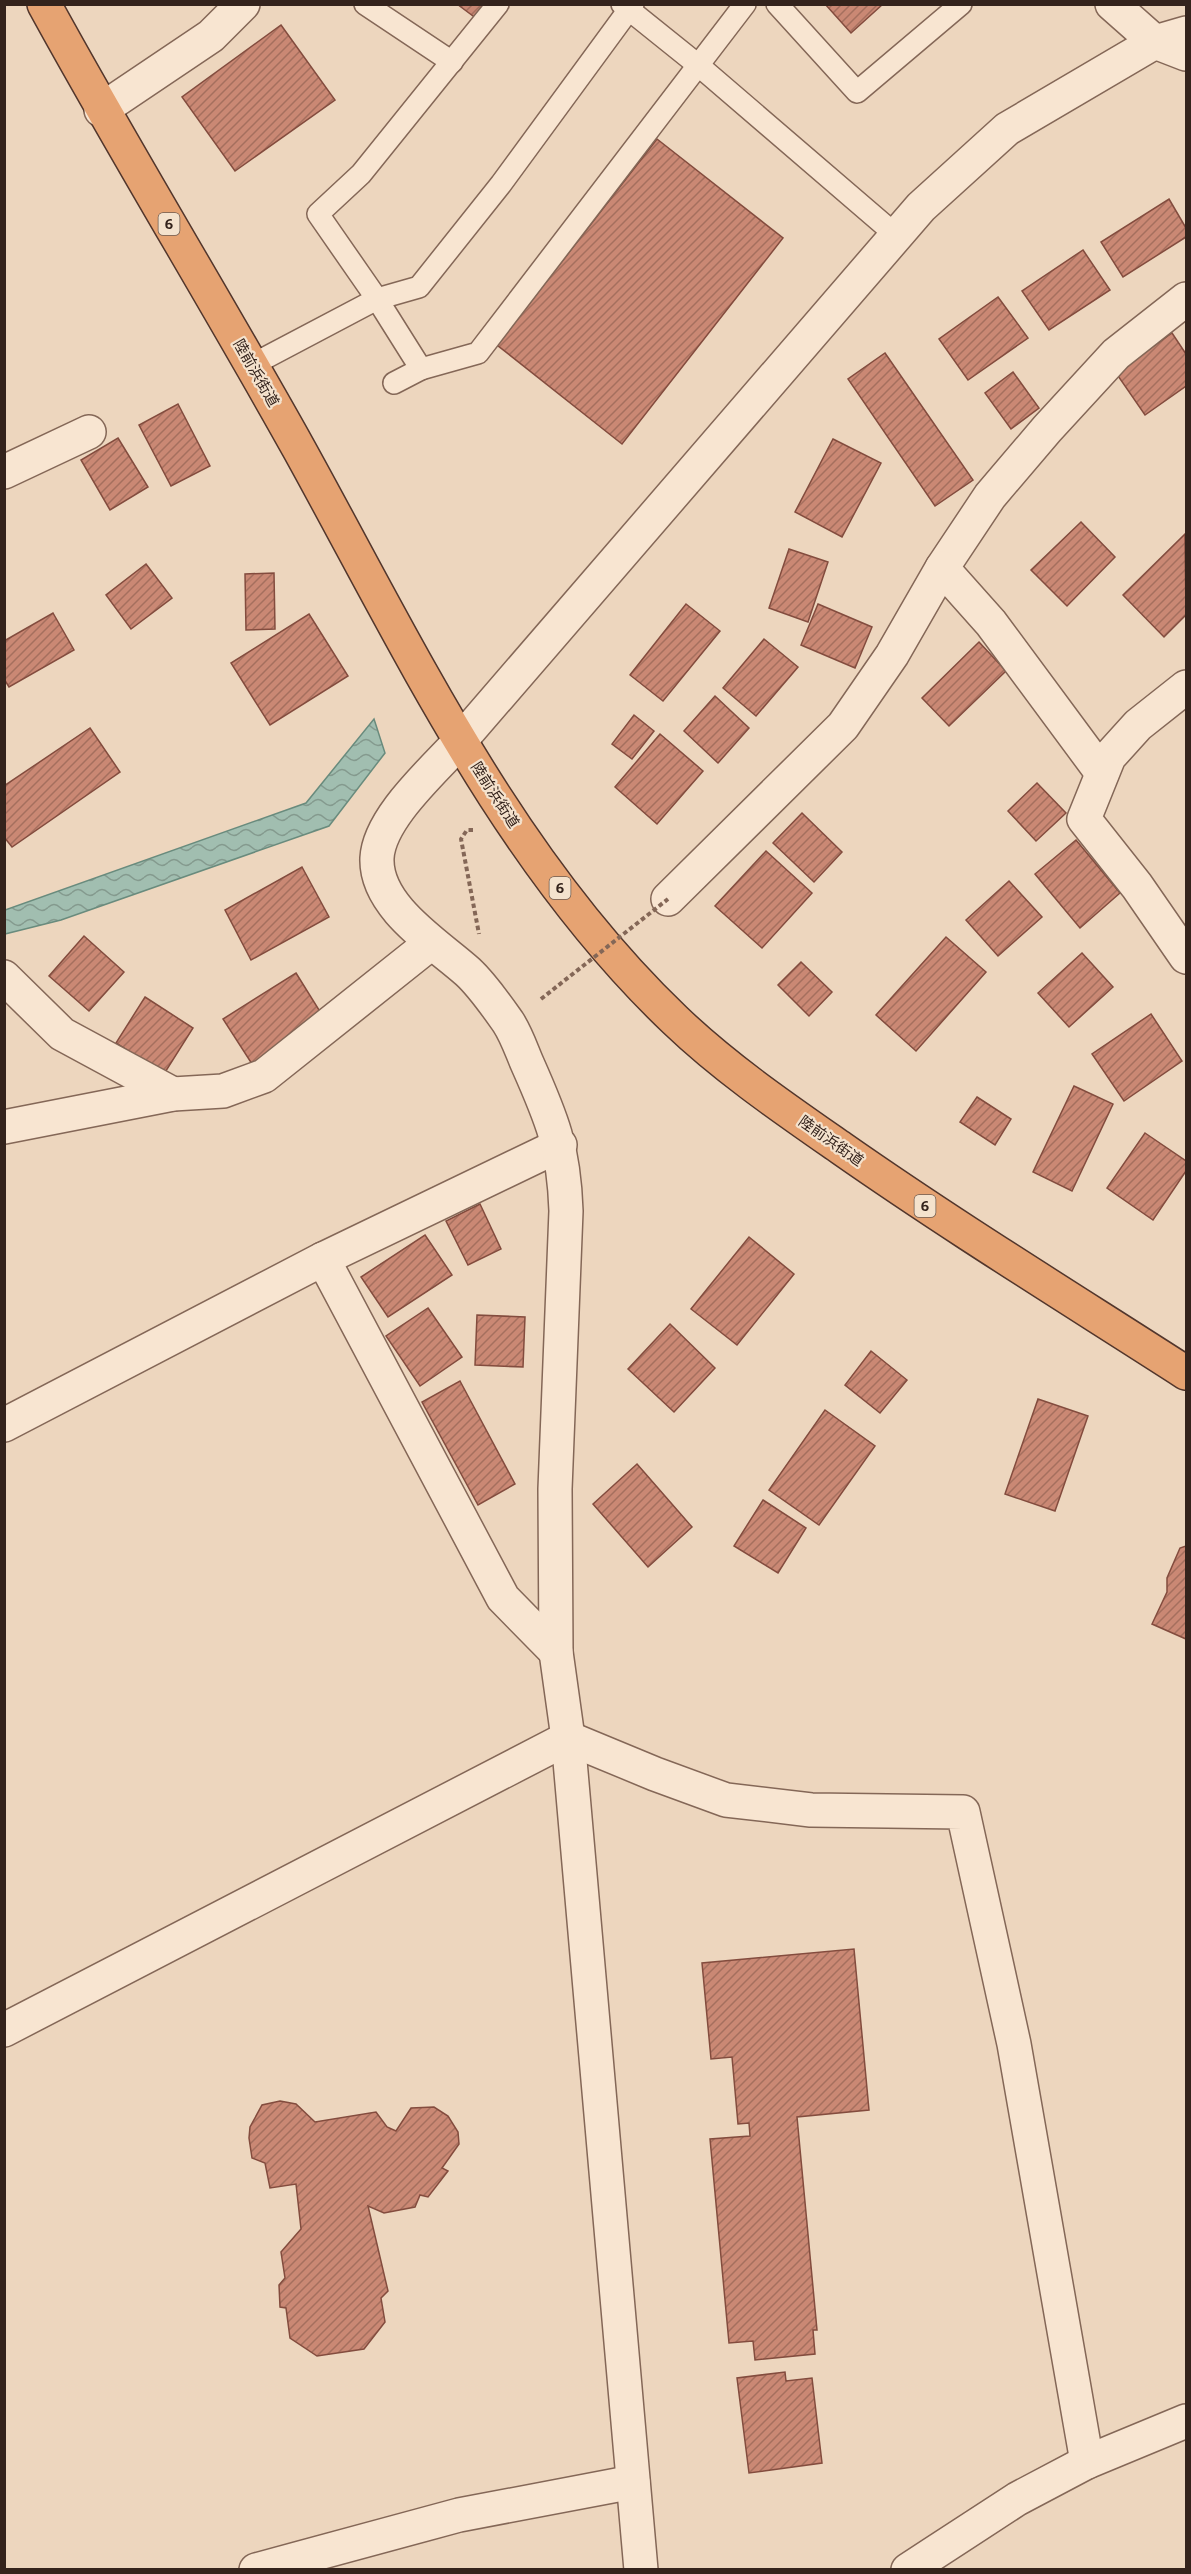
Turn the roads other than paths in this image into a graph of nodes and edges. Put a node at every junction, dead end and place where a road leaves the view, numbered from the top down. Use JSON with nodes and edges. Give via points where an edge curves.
{"nodes":[{"id":1,"x":44,"y":4,"type":"edge"},
{"id":2,"x":243,"y":4,"type":"edge"},
{"id":3,"x":365,"y":4,"type":"edge"},
{"id":4,"x":498,"y":4,"type":"edge"},
{"id":5,"x":745,"y":4,"type":"edge"},
{"id":6,"x":777,"y":4,"type":"edge"},
{"id":7,"x":960,"y":4,"type":"edge"},
{"id":8,"x":1112,"y":4,"type":"edge"},
{"id":9,"x":628,"y":6,"type":"edge"},
{"id":10,"x":1186,"y":33,"type":"edge"},
{"id":11,"x":1155,"y":42,"type":"junction"},
{"id":12,"x":1186,"y":54,"type":"edge"},
{"id":13,"x":452,"y":62,"type":"junction"},
{"id":14,"x":698,"y":65,"type":"junction"},
{"id":15,"x":101,"y":110,"type":"junction"},
{"id":16,"x":897,"y":236,"type":"junction"},
{"id":17,"x":377,"y":299,"type":"junction"},
{"id":18,"x":1186,"y":299,"type":"edge"},
{"id":19,"x":252,"y":365,"type":"junction"},
{"id":20,"x":421,"y":369,"type":"junction"},
{"id":21,"x":394,"y":382,"type":"dead end"},
{"id":22,"x":88,"y":432,"type":"dead end"},
{"id":23,"x":4,"y":472,"type":"edge"},
{"id":24,"x":942,"y":568,"type":"junction"},
{"id":25,"x":1186,"y":687,"type":"edge"},
{"id":26,"x":459,"y":741,"type":"junction"},
{"id":27,"x":1102,"y":773,"type":"junction"},
{"id":28,"x":668,"y":898,"type":"road end"},
{"id":29,"x":431,"y":942,"type":"junction"},
{"id":30,"x":1186,"y":957,"type":"edge"},
{"id":31,"x":4,"y":977,"type":"edge"},
{"id":32,"x":173,"y":1094,"type":"junction"},
{"id":33,"x":4,"y":1127,"type":"edge"},
{"id":34,"x":560,"y":1145,"type":"junction"},
{"id":35,"x":323,"y":1259,"type":"junction"},
{"id":36,"x":1186,"y":1373,"type":"edge"},
{"id":37,"x":4,"y":1425,"type":"edge"},
{"id":38,"x":556,"y":1652,"type":"junction"},
{"id":39,"x":568,"y":1738,"type":"junction"},
{"id":40,"x":4,"y":2030,"type":"edge"},
{"id":41,"x":1186,"y":2421,"type":"edge"},
{"id":42,"x":1087,"y":2462,"type":"junction"},
{"id":43,"x":633,"y":2482,"type":"junction"},
{"id":44,"x":256,"y":2570,"type":"edge"},
{"id":45,"x":641,"y":2570,"type":"edge"},
{"id":46,"x":908,"y":2570,"type":"edge"}],
"edges":[{"from":1,"to":15,"type":"highway","name":"陸前浜街道","number":"6"},
{"from":2,"to":15,"type":"street","via":[[211,36]]},
{"from":3,"to":13,"type":"lane"},
{"from":4,"to":13,"type":"lane"},
{"from":5,"to":14,"type":"lane"},
{"from":6,"to":7,"type":"lane","via":[[857,92]]},
{"from":8,"to":11,"type":"street"},
{"from":9,"to":14,"type":"lane"},
{"from":9,"to":17,"type":"lane","via":[[501,184],[419,287]]},
{"from":10,"to":11,"type":"street"},
{"from":11,"to":12,"type":"street"},
{"from":11,"to":16,"type":"street","via":[[1007,129],[921,207]]},
{"from":13,"to":17,"type":"lane","via":[[361,174],[318,214]]},
{"from":14,"to":16,"type":"lane"},
{"from":14,"to":20,"type":"lane","via":[[478,353]]},
{"from":15,"to":19,"type":"highway","name":"陸前浜街道","number":"6"},
{"from":16,"to":26,"type":"street"},
{"from":17,"to":19,"type":"lane"},
{"from":17,"to":20,"type":"lane"},
{"from":18,"to":24,"type":"street","via":[[1116,354],[1047,429],[990,496]]},
{"from":19,"to":26,"type":"highway","name":"陸前浜街道","number":"6"},
{"from":20,"to":21,"type":"lane"},
{"from":22,"to":23,"type":"street"},
{"from":24,"to":27,"type":"street","via":[[991,623]]},
{"from":24,"to":28,"type":"street","via":[[892,655],[843,726]]},
{"from":25,"to":27,"type":"street","via":[[1138,725],[1109,757]]},
{"from":26,"to":29,"type":"street","via":[[394,814],[383,833],[377,859],[382,883],[398,910]]},
{"from":26,"to":36,"type":"highway","name":"陸前浜街道","number":"6","via":[[536,858],[602,943],[676,1022],[773,1101],[919,1203]]},
{"from":27,"to":30,"type":"street","via":[[1084,819]]},
{"from":29,"to":32,"type":"street","via":[[264,1076],[223,1091]]},
{"from":29,"to":34,"type":"street","via":[[469,973],[509,1024],[550,1113]]},
{"from":31,"to":32,"type":"street","via":[[63,1034]]},
{"from":32,"to":33,"type":"street"},
{"from":34,"to":35,"type":"street"},
{"from":34,"to":38,"type":"street","via":[[566,1211],[555,1489]]},
{"from":35,"to":37,"type":"street"},
{"from":35,"to":38,"type":"street","via":[[503,1598]]},
{"from":38,"to":39,"type":"street"},
{"from":39,"to":40,"type":"street"},
{"from":39,"to":42,"type":"street","via":[[726,1800],[812,1810],[963,1812],[1014,2044]]},
{"from":39,"to":43,"type":"street"},
{"from":41,"to":42,"type":"street"},
{"from":42,"to":46,"type":"street","via":[[1017,2499]]},
{"from":43,"to":44,"type":"street","via":[[459,2516]]},
{"from":43,"to":45,"type":"street"}]}
